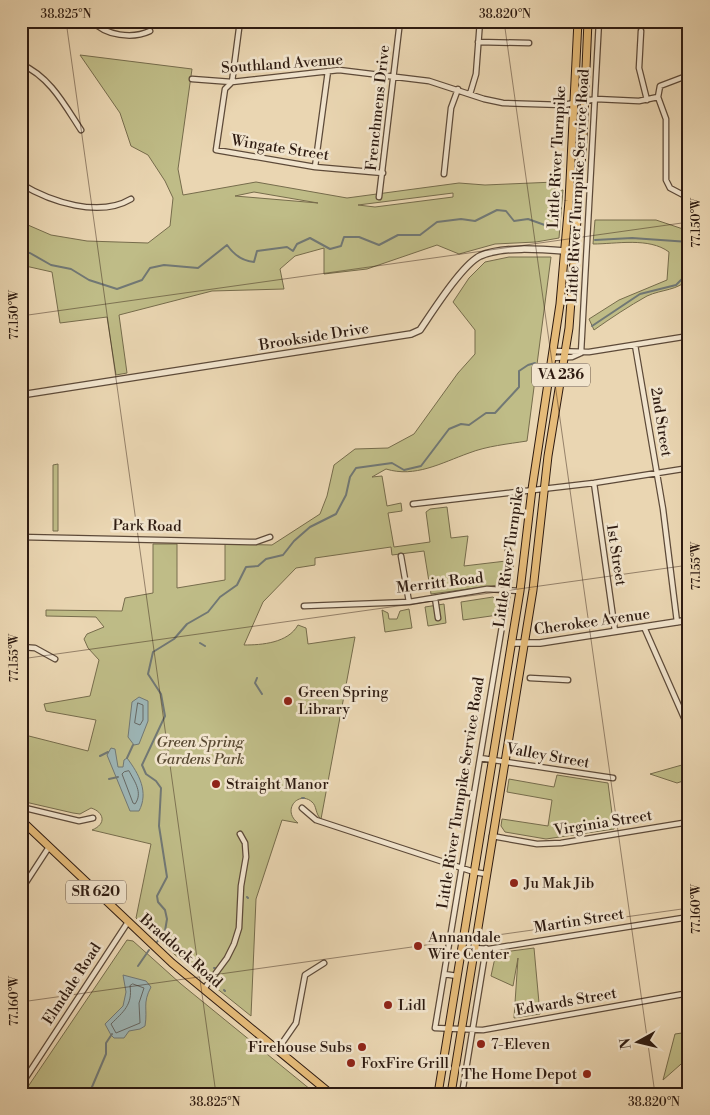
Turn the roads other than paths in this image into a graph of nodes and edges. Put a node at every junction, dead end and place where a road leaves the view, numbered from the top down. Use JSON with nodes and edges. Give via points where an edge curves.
{"nodes":[{"id":1,"x":93,"y":21,"type":"edge"},
{"id":2,"x":240,"y":21,"type":"edge"},
{"id":3,"x":400,"y":21,"type":"edge"},
{"id":4,"x":480,"y":21,"type":"edge"},
{"id":5,"x":578,"y":21,"type":"edge"},
{"id":6,"x":588,"y":21,"type":"edge"},
{"id":7,"x":599,"y":21,"type":"edge"},
{"id":8,"x":150,"y":31,"type":"dead end"},
{"id":9,"x":641,"y":31,"type":"dead end"},
{"id":10,"x":478,"y":42,"type":"junction"},
{"id":11,"x":529,"y":43,"type":"dead end"},
{"id":12,"x":21,"y":64,"type":"edge"},
{"id":13,"x":328,"y":71,"type":"junction"},
{"id":14,"x":689,"y":76,"type":"edge"},
{"id":15,"x":394,"y":77,"type":"junction"},
{"id":16,"x":192,"y":79,"type":"dead end"},
{"id":17,"x":232,"y":82,"type":"junction"},
{"id":18,"x":458,"y":89,"type":"junction"},
{"id":19,"x":470,"y":94,"type":"junction"},
{"id":20,"x":658,"y":97,"type":"junction"},
{"id":21,"x":596,"y":98,"type":"junction"},
{"id":22,"x":584,"y":100,"type":"junction"},
{"id":23,"x":647,"y":100,"type":"junction"},
{"id":24,"x":574,"y":104,"type":"junction"},
{"id":25,"x":80,"y":130,"type":"dead end"},
{"id":26,"x":315,"y":167,"type":"junction"},
{"id":27,"x":383,"y":173,"type":"junction"},
{"id":28,"x":444,"y":174,"type":"dead end"},
{"id":29,"x":21,"y":184,"type":"edge"},
{"id":30,"x":379,"y":197,"type":"dead end"},
{"id":31,"x":689,"y":198,"type":"edge"},
{"id":32,"x":131,"y":199,"type":"dead end"},
{"id":33,"x":566,"y":251,"type":"junction"},
{"id":34,"x":576,"y":252,"type":"junction"},
{"id":35,"x":689,"y":336,"type":"edge"},
{"id":36,"x":635,"y":345,"type":"junction"},
{"id":37,"x":581,"y":353,"type":"junction"},
{"id":38,"x":552,"y":354,"type":"junction"},
{"id":39,"x":565,"y":354,"type":"junction"},
{"id":40,"x":21,"y":378,"type":"edge"},
{"id":41,"x":23,"y":395,"type":"edge"},
{"id":42,"x":689,"y":468,"type":"edge"},
{"id":43,"x":657,"y":474,"type":"junction"},
{"id":44,"x":594,"y":484,"type":"junction"},
{"id":45,"x":544,"y":488,"type":"junction"},
{"id":46,"x":532,"y":489,"type":"junction"},
{"id":47,"x":413,"y":504,"type":"dead end"},
{"id":48,"x":21,"y":537,"type":"edge"},
{"id":49,"x":270,"y":537,"type":"dead end"},
{"id":50,"x":508,"y":550,"type":"dead end"},
{"id":51,"x":401,"y":556,"type":"dead end"},
{"id":52,"x":508,"y":590,"type":"junction"},
{"id":53,"x":520,"y":591,"type":"junction"},
{"id":54,"x":435,"y":598,"type":"junction"},
{"id":55,"x":409,"y":602,"type":"junction"},
{"id":56,"x":304,"y":606,"type":"dead end"},
{"id":57,"x":438,"y":618,"type":"dead end"},
{"id":58,"x":689,"y":620,"type":"edge"},
{"id":59,"x":677,"y":622,"type":"junction"},
{"id":60,"x":644,"y":627,"type":"junction"},
{"id":61,"x":615,"y":631,"type":"junction"},
{"id":62,"x":499,"y":643,"type":"junction"},
{"id":63,"x":511,"y":643,"type":"junction"},
{"id":64,"x":524,"y":644,"type":"junction"},
{"id":65,"x":21,"y":647,"type":"edge"},
{"id":66,"x":56,"y":659,"type":"dead end"},
{"id":67,"x":530,"y":678,"type":"dead end"},
{"id":68,"x":568,"y":680,"type":"dead end"},
{"id":69,"x":689,"y":729,"type":"edge"},
{"id":70,"x":480,"y":758,"type":"junction"},
{"id":71,"x":492,"y":759,"type":"junction"},
{"id":72,"x":504,"y":762,"type":"junction"},
{"id":73,"x":613,"y":778,"type":"dead end"},
{"id":74,"x":21,"y":807,"type":"edge"},
{"id":75,"x":302,"y":808,"type":"dead end"},
{"id":76,"x":93,"y":818,"type":"dead end"},
{"id":77,"x":21,"y":820,"type":"edge"},
{"id":78,"x":689,"y":822,"type":"edge"},
{"id":79,"x":240,"y":834,"type":"dead end"},
{"id":80,"x":492,"y":836,"type":"junction"},
{"id":81,"x":49,"y":847,"type":"junction"},
{"id":82,"x":462,"y":869,"type":"junction"},
{"id":83,"x":474,"y":872,"type":"junction"},
{"id":84,"x":486,"y":874,"type":"junction"},
{"id":85,"x":21,"y":890,"type":"edge"},
{"id":86,"x":689,"y":917,"type":"edge"},
{"id":87,"x":128,"y":922,"type":"junction"},
{"id":88,"x":474,"y":948,"type":"junction"},
{"id":89,"x":486,"y":948,"type":"junction"},
{"id":90,"x":324,"y":964,"type":"dead end"},
{"id":91,"x":444,"y":974,"type":"junction"},
{"id":92,"x":457,"y":976,"type":"junction"},
{"id":93,"x":469,"y":977,"type":"junction"},
{"id":94,"x":481,"y":980,"type":"junction"},
{"id":95,"x":204,"y":989,"type":"junction"},
{"id":96,"x":689,"y":993,"type":"edge"},
{"id":97,"x":464,"y":1006,"type":"junction"},
{"id":98,"x":477,"y":1006,"type":"junction"},
{"id":99,"x":448,"y":1027,"type":"junction"},
{"id":100,"x":460,"y":1029,"type":"junction"},
{"id":101,"x":472,"y":1030,"type":"junction"},
{"id":102,"x":278,"y":1049,"type":"junction"},
{"id":103,"x":466,"y":1073,"type":"junction"},
{"id":104,"x":454,"y":1075,"type":"junction"},
{"id":105,"x":21,"y":1085,"type":"edge"},
{"id":106,"x":331,"y":1094,"type":"edge"},
{"id":107,"x":438,"y":1094,"type":"edge"},
{"id":108,"x":451,"y":1094,"type":"edge"},
{"id":109,"x":462,"y":1094,"type":"edge"}],
"edges":[{"from":1,"to":8,"type":"street","via":[[99,28],[117,33],[138,35]]},
{"from":2,"to":17,"type":"street","name":"Wingate Street"},
{"from":3,"to":15,"type":"street","name":"Frenchmens Drive"},
{"from":4,"to":10,"type":"street"},
{"from":5,"to":24,"type":"main road","name":"Little River Turnpike","number":"VA 236"},
{"from":6,"to":22,"type":"main road","name":"Little River Turnpike","number":"VA 236"},
{"from":7,"to":21,"type":"street","name":"Little River Turnpike Service Road"},
{"from":9,"to":23,"type":"street","via":[[639,68]]},
{"from":10,"to":11,"type":"street"},
{"from":10,"to":19,"type":"street","via":[[476,74]]},
{"from":12,"to":25,"type":"street","via":[[49,82]]},
{"from":13,"to":15,"type":"street","name":"Southland Avenue"},
{"from":13,"to":17,"type":"street","name":"Southland Avenue"},
{"from":13,"to":26,"type":"street"},
{"from":14,"to":20,"type":"street","via":[[660,86]]},
{"from":15,"to":18,"type":"street","name":"Southland Avenue","via":[[429,81]]},
{"from":15,"to":27,"type":"street","name":"Frenchmens Drive"},
{"from":16,"to":17,"type":"street","name":"Southland Avenue"},
{"from":17,"to":26,"type":"street","name":"Wingate Street","via":[[225,90],[216,150]]},
{"from":18,"to":19,"type":"street","name":"Southland Avenue"},
{"from":18,"to":28,"type":"street","via":[[452,108]]},
{"from":19,"to":24,"type":"street","name":"Southland Avenue","via":[[496,102]]},
{"from":20,"to":23,"type":"street","name":"Southland Avenue"},
{"from":20,"to":31,"type":"street","via":[[666,119],[666,180],[670,188]]},
{"from":21,"to":22,"type":"street","name":"Southland Avenue"},
{"from":21,"to":23,"type":"street","name":"Southland Avenue"},
{"from":21,"to":37,"type":"street","name":"Little River Turnpike Service Road"},
{"from":22,"to":24,"type":"street","name":"Southland Avenue"},
{"from":22,"to":34,"type":"main road","name":"Little River Turnpike","number":"VA 236"},
{"from":24,"to":33,"type":"main road","name":"Little River Turnpike","number":"VA 236"},
{"from":26,"to":27,"type":"street","name":"Wingate Street"},
{"from":27,"to":30,"type":"street","name":"Frenchmens Drive"},
{"from":29,"to":32,"type":"street","via":[[47,197],[82,206],[117,206]]},
{"from":33,"to":34,"type":"street","name":"Brookside Drive"},
{"from":33,"to":38,"type":"main road","name":"Little River Turnpike","number":"VA 236"},
{"from":33,"to":41,"type":"street","name":"Brookside Drive","via":[[519,250],[480,256],[465,269],[420,330],[411,334]]},
{"from":34,"to":39,"type":"main road","name":"Little River Turnpike","number":"VA 236"},
{"from":35,"to":36,"type":"street"},
{"from":36,"to":37,"type":"street"},
{"from":36,"to":43,"type":"street","name":"2nd Street"},
{"from":37,"to":39,"type":"street","via":[[572,357]]},
{"from":38,"to":39,"type":"street"},
{"from":38,"to":46,"type":"main road","name":"Little River Turnpike","number":"VA 236"},
{"from":39,"to":45,"type":"main road","name":"Little River Turnpike","number":"VA 236"},
{"from":40,"to":41,"type":"street"},
{"from":42,"to":43,"type":"street"},
{"from":43,"to":44,"type":"street"},
{"from":43,"to":59,"type":"street","name":"2nd Street"},
{"from":44,"to":45,"type":"street"},
{"from":44,"to":61,"type":"street","name":"1st Street"},
{"from":45,"to":46,"type":"street"},
{"from":45,"to":64,"type":"main road","name":"Little River Turnpike","number":"VA 236"},
{"from":46,"to":47,"type":"street"},
{"from":46,"to":53,"type":"main road","name":"Little River Turnpike","number":"VA 236"},
{"from":48,"to":49,"type":"street","name":"Park Road","via":[[256,542]]},
{"from":50,"to":52,"type":"street","name":"Little River Turnpike Service Road","via":[[511,557]]},
{"from":51,"to":55,"type":"street"},
{"from":52,"to":53,"type":"street","name":"Merritt Road"},
{"from":52,"to":54,"type":"street","name":"Merritt Road","via":[[487,589]]},
{"from":52,"to":62,"type":"street","name":"Little River Turnpike Service Road"},
{"from":53,"to":63,"type":"main road","name":"Little River Turnpike","number":"VA 236"},
{"from":54,"to":55,"type":"street","name":"Merritt Road"},
{"from":54,"to":57,"type":"street"},
{"from":55,"to":56,"type":"street","name":"Merritt Road"},
{"from":58,"to":59,"type":"street","name":"Cherokee Avenue"},
{"from":59,"to":60,"type":"street","name":"Cherokee Avenue"},
{"from":60,"to":61,"type":"street","name":"Cherokee Avenue"},
{"from":60,"to":69,"type":"street"},
{"from":61,"to":64,"type":"street","name":"Cherokee Avenue"},
{"from":62,"to":63,"type":"street","name":"Cherokee Avenue"},
{"from":62,"to":70,"type":"street","name":"Little River Turnpike Service Road"},
{"from":63,"to":64,"type":"street","name":"Cherokee Avenue"},
{"from":63,"to":71,"type":"main road","name":"Little River Turnpike","number":"VA 236"},
{"from":64,"to":72,"type":"main road","name":"Little River Turnpike","number":"VA 236"},
{"from":65,"to":66,"type":"street","via":[[35,648]]},
{"from":67,"to":68,"type":"street"},
{"from":70,"to":71,"type":"street","name":"Valley Street"},
{"from":70,"to":82,"type":"street","name":"Little River Turnpike Service Road"},
{"from":71,"to":72,"type":"street","name":"Valley Street"},
{"from":71,"to":83,"type":"main road","name":"Little River Turnpike","number":"VA 236"},
{"from":72,"to":73,"type":"street","name":"Valley Street"},
{"from":72,"to":80,"type":"main road","name":"Little River Turnpike","number":"VA 236"},
{"from":74,"to":76,"type":"street","via":[[79,821]]},
{"from":75,"to":82,"type":"street","via":[[316,820]]},
{"from":77,"to":81,"type":"main road","name":"Braddock Road","number":"SR 620"},
{"from":78,"to":80,"type":"street","name":"Virginia Street","via":[[561,843],[537,844]]},
{"from":79,"to":95,"type":"street","via":[[245,843],[246,857],[239,928],[227,958]]},
{"from":80,"to":84,"type":"main road","name":"Little River Turnpike","number":"VA 236"},
{"from":81,"to":85,"type":"street"},
{"from":81,"to":87,"type":"main road","name":"Braddock Road","number":"SR 620"},
{"from":82,"to":83,"type":"street"},
{"from":82,"to":91,"type":"street","name":"Little River Turnpike Service Road"},
{"from":83,"to":84,"type":"street"},
{"from":83,"to":92,"type":"main road","name":"Little River Turnpike","number":"VA 236"},
{"from":84,"to":88,"type":"main road","name":"Little River Turnpike","number":"VA 236"},
{"from":86,"to":89,"type":"street","name":"Martin Street"},
{"from":87,"to":95,"type":"main road","name":"Braddock Road","number":"SR 620"},
{"from":87,"to":105,"type":"street","name":"Elmdale Road"},
{"from":88,"to":89,"type":"street","name":"Martin Street"},
{"from":88,"to":93,"type":"main road","name":"Little River Turnpike","number":"VA 236"},
{"from":89,"to":94,"type":"street"},
{"from":90,"to":102,"type":"street","via":[[305,975],[296,1023]]},
{"from":91,"to":92,"type":"street"},
{"from":91,"to":99,"type":"street","name":"Little River Turnpike Service Road","via":[[435,1028]]},
{"from":92,"to":99,"type":"main road","name":"Little River Turnpike","number":"VA 236"},
{"from":93,"to":94,"type":"street"},
{"from":93,"to":97,"type":"main road","name":"Little River Turnpike","number":"VA 236"},
{"from":94,"to":98,"type":"street"},
{"from":95,"to":102,"type":"main road","name":"Braddock Road","number":"SR 620"},
{"from":96,"to":101,"type":"street","name":"Edwards Street"},
{"from":97,"to":98,"type":"street"},
{"from":97,"to":100,"type":"main road","name":"Little River Turnpike","number":"VA 236"},
{"from":98,"to":101,"type":"street"},
{"from":99,"to":100,"type":"street","name":"Edwards Street"},
{"from":99,"to":107,"type":"main road","name":"Little River Turnpike","number":"VA 236"},
{"from":100,"to":101,"type":"street","name":"Edwards Street"},
{"from":100,"to":104,"type":"main road","name":"Little River Turnpike","number":"VA 236"},
{"from":101,"to":103,"type":"street"},
{"from":102,"to":106,"type":"main road","name":"Braddock Road","number":"SR 620"},
{"from":103,"to":104,"type":"street"},
{"from":103,"to":109,"type":"street"},
{"from":104,"to":108,"type":"main road","name":"Little River Turnpike","number":"VA 236"}]}
